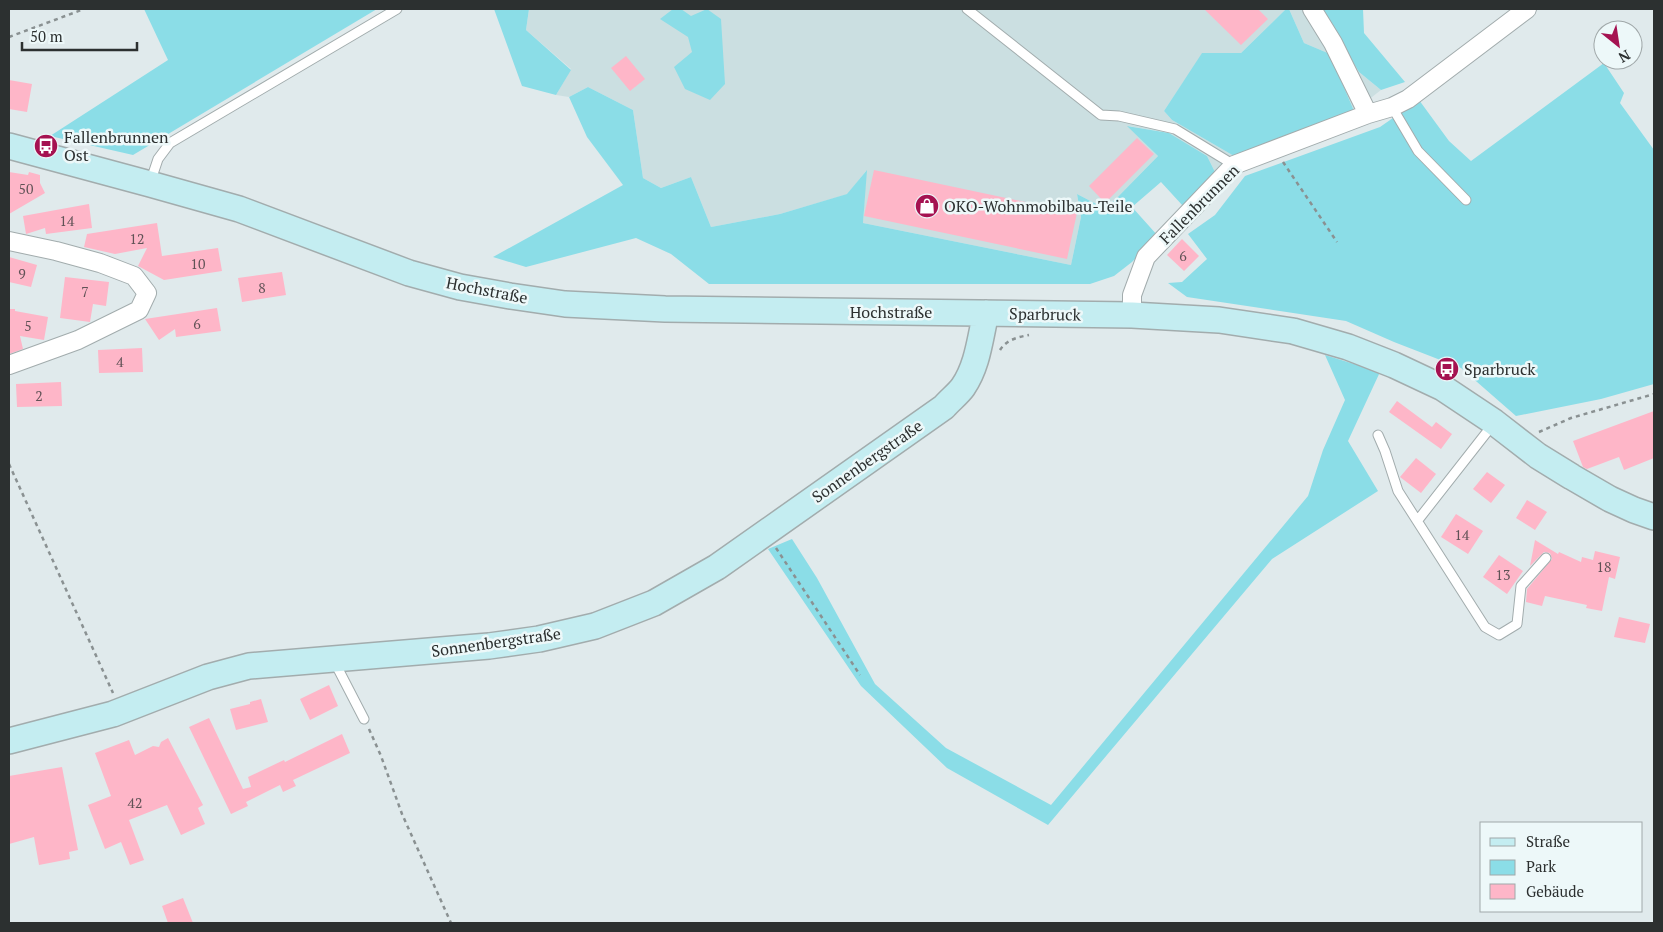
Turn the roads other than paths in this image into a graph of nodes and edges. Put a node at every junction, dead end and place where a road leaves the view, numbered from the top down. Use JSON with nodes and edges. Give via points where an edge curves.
{"nodes":[{"id":1,"x":397,"y":9,"type":"edge"},
{"id":2,"x":967,"y":9,"type":"edge"},
{"id":3,"x":1312,"y":9,"type":"edge"},
{"id":4,"x":1527,"y":9,"type":"edge"},
{"id":5,"x":1392,"y":107,"type":"junction"},
{"id":6,"x":1368,"y":114,"type":"junction"},
{"id":7,"x":9,"y":146,"type":"edge"},
{"id":8,"x":1234,"y":165,"type":"junction"},
{"id":9,"x":150,"y":184,"type":"junction"},
{"id":10,"x":1466,"y":200,"type":"dead end"},
{"id":11,"x":9,"y":241,"type":"edge"},
{"id":12,"x":986,"y":313,"type":"junction"},
{"id":13,"x":1132,"y":315,"type":"junction"},
{"id":14,"x":9,"y":365,"type":"edge"},
{"id":15,"x":1494,"y":422,"type":"junction"},
{"id":16,"x":1378,"y":435,"type":"dead end"},
{"id":17,"x":1654,"y":517,"type":"edge"},
{"id":18,"x":1418,"y":520,"type":"junction"},
{"id":19,"x":1546,"y":558,"type":"dead end"},
{"id":20,"x":333,"y":659,"type":"junction"},
{"id":21,"x":364,"y":719,"type":"road end"},
{"id":22,"x":9,"y":741,"type":"edge"}],
"edges":[{"from":1,"to":9,"type":"lane","via":[[170,143],[158,159]]},
{"from":2,"to":8,"type":"lane","via":[[1101,115],[1175,129]]},
{"from":3,"to":6,"type":"street","via":[[1333,43]]},
{"from":4,"to":5,"type":"street","name":"Fallenbrunnen","via":[[1408,100]]},
{"from":5,"to":6,"type":"street","name":"Fallenbrunnen"},
{"from":5,"to":10,"type":"lane","via":[[1418,151]]},
{"from":6,"to":8,"type":"street","name":"Fallenbrunnen"},
{"from":7,"to":9,"type":"main road","name":"Hochstraße"},
{"from":8,"to":13,"type":"street","name":"Fallenbrunnen","via":[[1146,257],[1132,294]]},
{"from":9,"to":12,"type":"main road","name":"Hochstraße","via":[[239,210],[409,273],[510,296],[565,304],[665,309]]},
{"from":11,"to":14,"type":"street","via":[[100,262],[134,276],[147,293],[139,310],[78,340]]},
{"from":12,"to":13,"type":"main road","name":"Sparbruck"},
{"from":12,"to":20,"type":"main road","name":"Sonnenbergstraße","via":[[975,362],[963,387],[944,407],[718,567],[654,603],[595,626],[539,639]]},
{"from":13,"to":15,"type":"main road","name":"Sparbruck","via":[[1252,324],[1321,338],[1394,365],[1443,388]]},
{"from":15,"to":17,"type":"main road","name":"Sparbruck","via":[[1538,456],[1586,486]]},
{"from":15,"to":18,"type":"lane"},
{"from":16,"to":18,"type":"lane","via":[[1398,492]]},
{"from":18,"to":19,"type":"lane","via":[[1484,627],[1499,635],[1518,624],[1522,586]]},
{"from":20,"to":21,"type":"lane"},
{"from":20,"to":22,"type":"main road","name":"Sonnenbergstraße","via":[[249,666],[208,677],[113,714]]}]}
